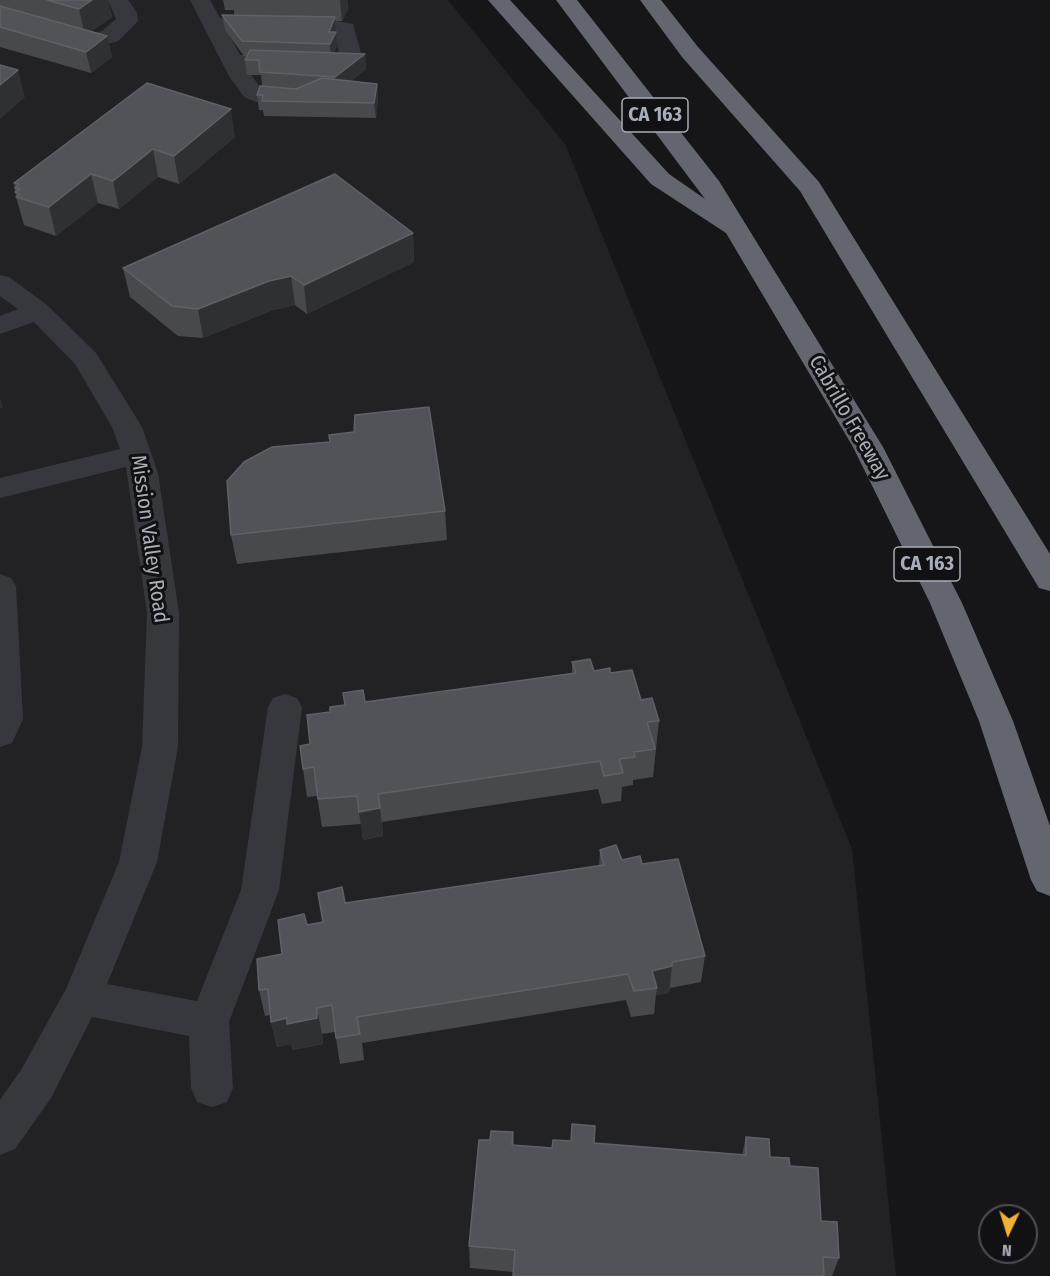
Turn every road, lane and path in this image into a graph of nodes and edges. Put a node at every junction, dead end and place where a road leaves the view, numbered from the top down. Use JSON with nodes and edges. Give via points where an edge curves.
{"nodes":[{"id":1,"x":118,"y":0,"type":"edge"},
{"id":2,"x":200,"y":0,"type":"edge"},
{"id":3,"x":499,"y":0,"type":"edge"},
{"id":4,"x":566,"y":0,"type":"edge"},
{"id":5,"x":650,"y":0,"type":"edge"},
{"id":6,"x":0,"y":19,"type":"edge"},
{"id":7,"x":211,"y":24,"type":"junction"},
{"id":8,"x":233,"y":62,"type":"junction"},
{"id":9,"x":288,"y":97,"type":"edge"},
{"id":10,"x":741,"y":233,"type":"junction"},
{"id":11,"x":0,"y":283,"type":"edge"},
{"id":12,"x":38,"y":311,"type":"junction"},
{"id":13,"x":0,"y":326,"type":"edge"},
{"id":14,"x":138,"y":454,"type":"junction"},
{"id":15,"x":0,"y":488,"type":"edge"},
{"id":16,"x":1050,"y":580,"type":"edge"},
{"id":17,"x":0,"y":586,"type":"edge"},
{"id":18,"x":2,"y":680,"type":"edge"},
{"id":19,"x":285,"y":706,"type":"dead end"},
{"id":20,"x":0,"y":733,"type":"edge"},
{"id":21,"x":1050,"y":880,"type":"edge"},
{"id":22,"x":82,"y":997,"type":"junction"},
{"id":23,"x":209,"y":1022,"type":"junction"},
{"id":24,"x":212,"y":1088,"type":"dead end"},
{"id":25,"x":0,"y":1135,"type":"edge"}],
"edges":[{"from":1,"to":6,"type":"street","via":[[127,21],[110,36],[94,41]]},
{"from":2,"to":7,"type":"street"},
{"from":3,"to":10,"type":"highway","via":[[660,179]]},
{"from":4,"to":10,"type":"highway","name":"Cabrillo Freeway","number":"CA 163","via":[[707,181]]},
{"from":5,"to":16,"type":"highway","via":[[690,52],[810,187]]},
{"from":7,"to":8,"type":"street"},
{"from":7,"to":8,"type":"street","via":[[331,26],[345,29],[350,53],[347,60],[337,62]]},
{"from":8,"to":9,"type":"street","via":[[252,92],[264,97]]},
{"from":10,"to":21,"type":"highway","name":"Cabrillo Freeway","number":"CA 163","via":[[868,447],[946,603],[996,721]]},
{"from":11,"to":12,"type":"street","name":"Mission Valley Road"},
{"from":12,"to":13,"type":"street"},
{"from":12,"to":14,"type":"street","name":"Mission Valley Road","via":[[86,358],[128,427]]},
{"from":14,"to":15,"type":"street"},
{"from":14,"to":22,"type":"street","name":"Mission Valley Road","via":[[163,613],[160,747],[138,862]]},
{"from":17,"to":18,"type":"street"},
{"from":18,"to":20,"type":"street","via":[[6,719]]},
{"from":19,"to":23,"type":"street","via":[[260,890]]},
{"from":22,"to":23,"type":"street"},
{"from":22,"to":25,"type":"street","name":"Mission Valley Road","via":[[36,1084]]},
{"from":23,"to":24,"type":"street"}]}
